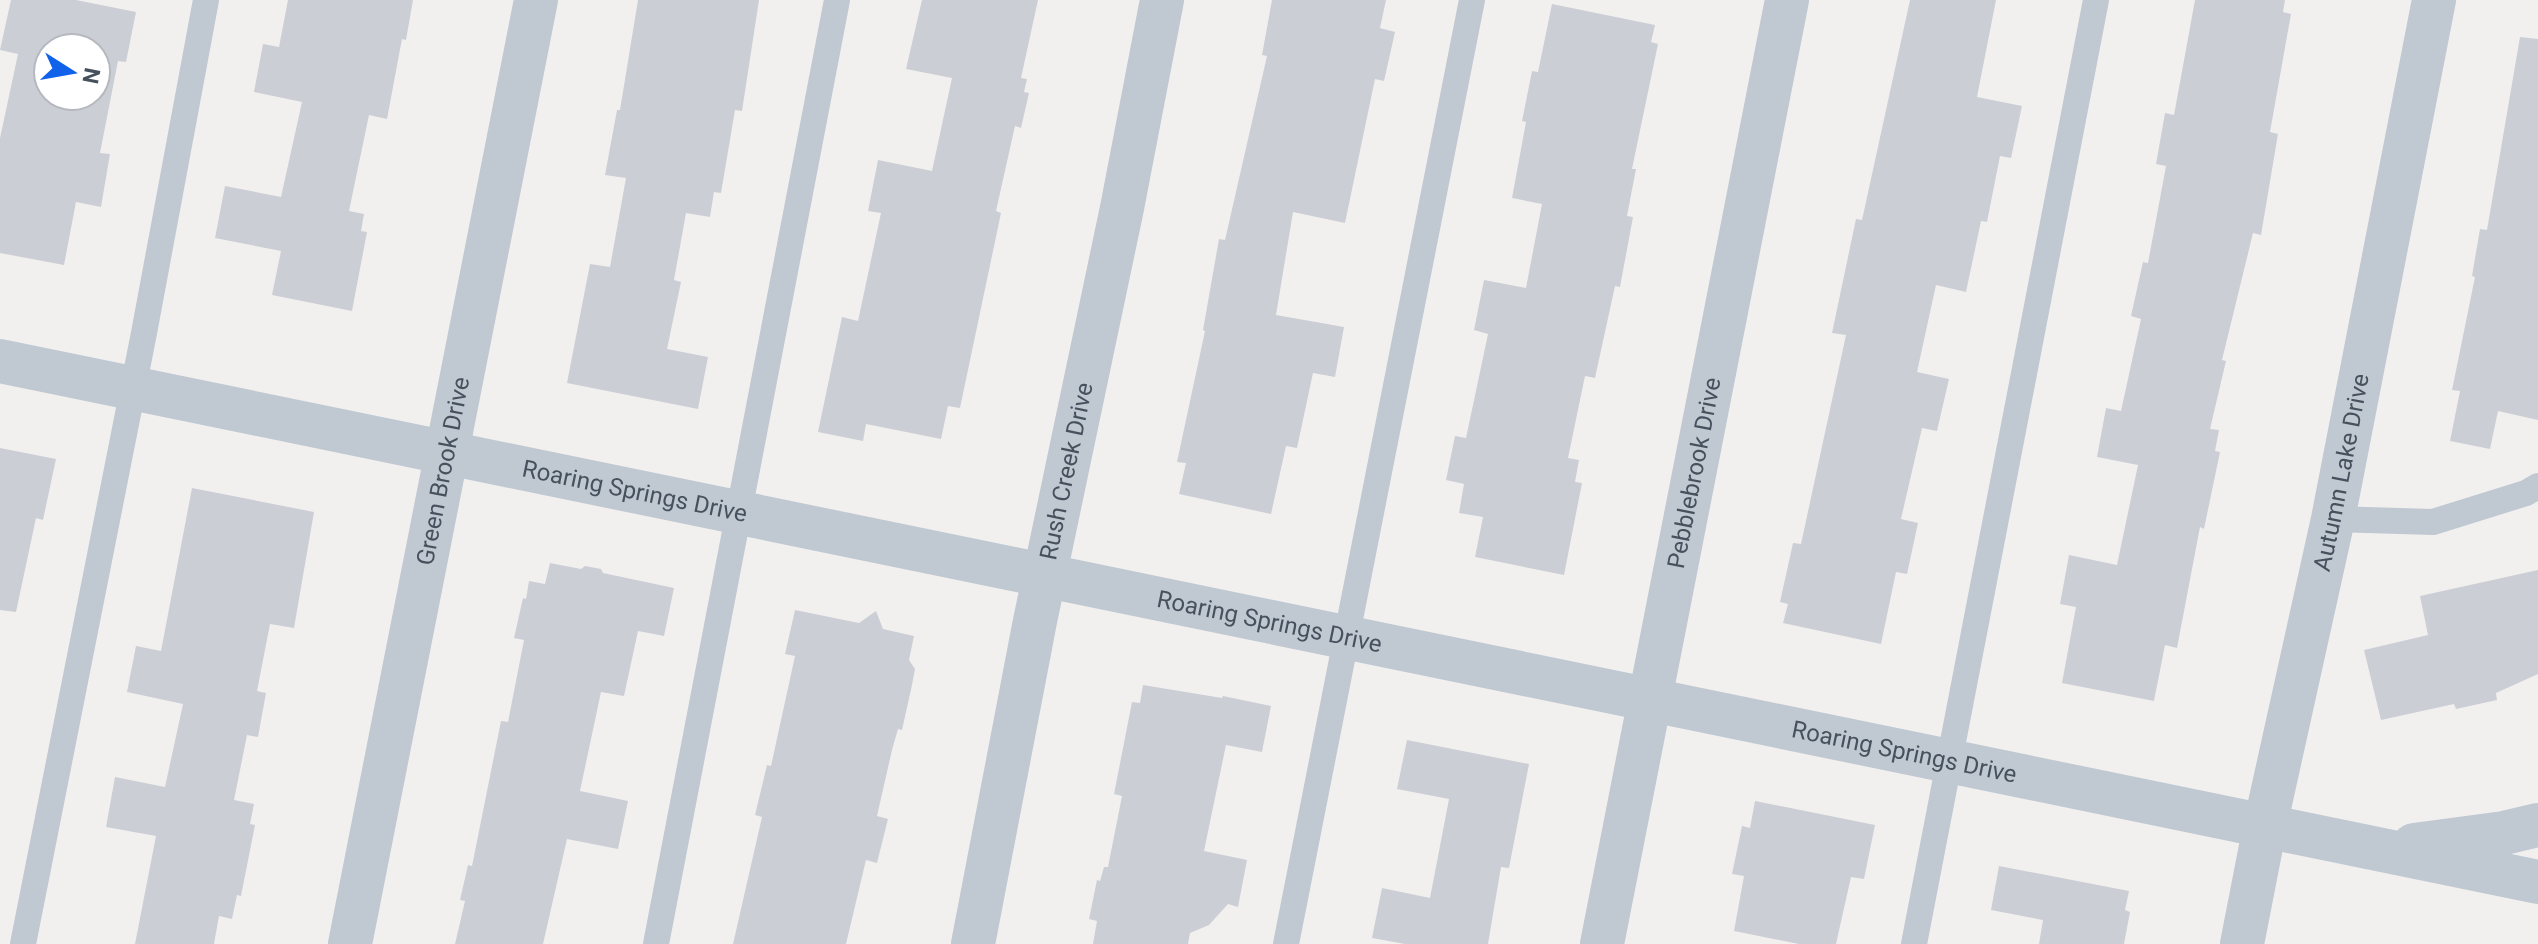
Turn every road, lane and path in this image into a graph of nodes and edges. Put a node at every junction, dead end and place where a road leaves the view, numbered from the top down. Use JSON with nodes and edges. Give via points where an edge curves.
{"nodes":[{"id":1,"x":206,"y":0,"type":"edge"},
{"id":2,"x":536,"y":0,"type":"edge"},
{"id":3,"x":837,"y":0,"type":"edge"},
{"id":4,"x":1162,"y":0,"type":"edge"},
{"id":5,"x":1472,"y":0,"type":"edge"},
{"id":6,"x":1787,"y":0,"type":"edge"},
{"id":7,"x":2096,"y":0,"type":"edge"},
{"id":8,"x":2434,"y":0,"type":"edge"},
{"id":9,"x":0,"y":361,"type":"edge"},
{"id":10,"x":133,"y":388,"type":"junction"},
{"id":11,"x":449,"y":453,"type":"junction"},
{"id":12,"x":2538,"y":486,"type":"edge"},
{"id":13,"x":741,"y":513,"type":"junction"},
{"id":14,"x":2333,"y":519,"type":"junction"},
{"id":15,"x":1044,"y":575,"type":"junction"},
{"id":16,"x":1348,"y":637,"type":"junction"},
{"id":17,"x":1650,"y":700,"type":"junction"},
{"id":18,"x":1950,"y":761,"type":"junction"},
{"id":19,"x":2538,"y":825,"type":"edge"},
{"id":20,"x":2265,"y":826,"type":"junction"},
{"id":21,"x":2374,"y":849,"type":"junction"},
{"id":22,"x":2538,"y":882,"type":"edge"},
{"id":23,"x":23,"y":944,"type":"edge"},
{"id":24,"x":350,"y":944,"type":"edge"},
{"id":25,"x":656,"y":944,"type":"edge"},
{"id":26,"x":973,"y":944,"type":"edge"},
{"id":27,"x":1286,"y":944,"type":"edge"},
{"id":28,"x":1602,"y":944,"type":"edge"},
{"id":29,"x":1914,"y":944,"type":"edge"},
{"id":30,"x":2242,"y":944,"type":"edge"}],
"edges":[{"from":1,"to":10,"type":"lane"},
{"from":2,"to":11,"type":"street","name":"Green Brook Drive"},
{"from":3,"to":13,"type":"lane"},
{"from":4,"to":15,"type":"street","name":"Rush Creek Drive"},
{"from":5,"to":16,"type":"lane"},
{"from":6,"to":17,"type":"street","name":"Pebblebrook Drive"},
{"from":7,"to":18,"type":"lane"},
{"from":8,"to":14,"type":"street","name":"Autumn Lake Drive"},
{"from":9,"to":10,"type":"street","name":"Roaring Springs Drive"},
{"from":10,"to":11,"type":"street","name":"Roaring Springs Drive"},
{"from":10,"to":23,"type":"lane"},
{"from":11,"to":13,"type":"street","name":"Roaring Springs Drive"},
{"from":11,"to":24,"type":"street","name":"Green Brook Drive"},
{"from":12,"to":14,"type":"lane","via":[[2433,522]]},
{"from":13,"to":15,"type":"street","name":"Roaring Springs Drive"},
{"from":13,"to":25,"type":"lane"},
{"from":14,"to":20,"type":"street","name":"Autumn Lake Drive"},
{"from":15,"to":16,"type":"street","name":"Roaring Springs Drive"},
{"from":15,"to":26,"type":"street","name":"Rush Creek Drive"},
{"from":16,"to":17,"type":"street","name":"Roaring Springs Drive"},
{"from":16,"to":27,"type":"lane"},
{"from":17,"to":18,"type":"street","name":"Roaring Springs Drive"},
{"from":17,"to":28,"type":"street","name":"Pebblebrook Drive"},
{"from":18,"to":20,"type":"street","name":"Roaring Springs Drive"},
{"from":18,"to":29,"type":"lane"},
{"from":19,"to":21,"type":"street"},
{"from":20,"to":21,"type":"street","name":"Roaring Springs Drive"},
{"from":20,"to":30,"type":"street","name":"Autumn Lake Drive"},
{"from":21,"to":22,"type":"street","name":"Roaring Springs Drive"}]}
